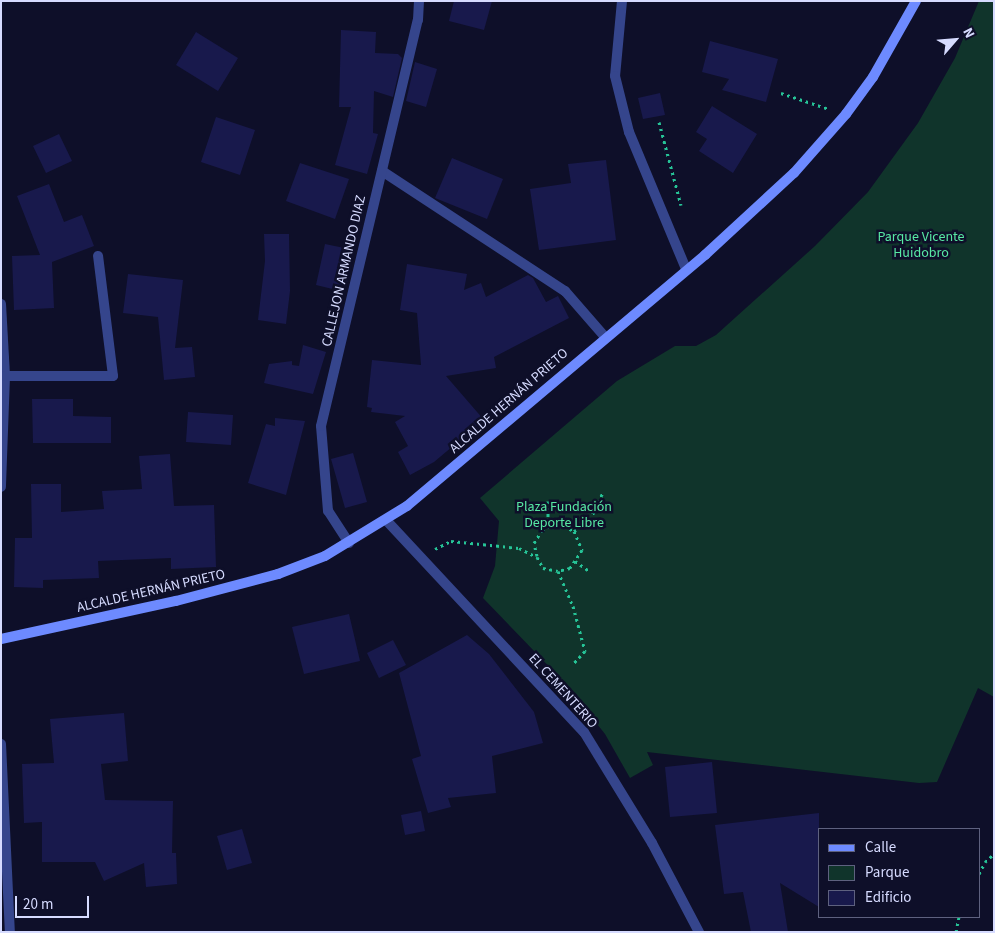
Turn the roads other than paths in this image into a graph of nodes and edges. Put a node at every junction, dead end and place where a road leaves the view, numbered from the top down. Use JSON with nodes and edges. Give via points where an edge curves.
{"nodes":[{"id":1,"x":419,"y":1,"type":"edge"},
{"id":2,"x":622,"y":1,"type":"edge"},
{"id":3,"x":916,"y":1,"type":"edge"},
{"id":4,"x":382,"y":171,"type":"junction"},
{"id":5,"x":98,"y":256,"type":"dead end"},
{"id":6,"x":686,"y":269,"type":"junction"},
{"id":7,"x":1,"y":304,"type":"edge"},
{"id":8,"x":605,"y":337,"type":"junction"},
{"id":9,"x":5,"y":376,"type":"junction"},
{"id":10,"x":1,"y":487,"type":"edge"},
{"id":11,"x":386,"y":520,"type":"junction"},
{"id":12,"x":349,"y":543,"type":"junction"},
{"id":13,"x":1,"y":639,"type":"edge"},
{"id":14,"x":1,"y":744,"type":"edge"},
{"id":15,"x":10,"y":932,"type":"edge"},
{"id":16,"x":699,"y":932,"type":"edge"}],
"edges":[{"from":1,"to":4,"type":"street","name":"CALLEJON ARMANDO DIAZ","via":[[418,20]]},
{"from":2,"to":6,"type":"street","via":[[615,76],[629,132]]},
{"from":3,"to":6,"type":"main road","name":"ALCALDE HERNÁN PRIETO","via":[[893,46],[846,114],[794,173]]},
{"from":4,"to":8,"type":"street","via":[[565,291]]},
{"from":4,"to":12,"type":"street","name":"CALLEJON ARMANDO DIAZ","via":[[321,426],[328,511]]},
{"from":5,"to":9,"type":"street","via":[[113,376]]},
{"from":6,"to":8,"type":"main road","name":"ALCALDE HERNÁN PRIETO"},
{"from":7,"to":9,"type":"street"},
{"from":8,"to":11,"type":"main road","name":"ALCALDE HERNÁN PRIETO","via":[[427,491]]},
{"from":9,"to":10,"type":"street"},
{"from":11,"to":12,"type":"main road","name":"ALCALDE HERNÁN PRIETO"},
{"from":11,"to":16,"type":"street","name":"EL CEMENTERIO","via":[[584,732],[652,843]]},
{"from":12,"to":13,"type":"main road","name":"ALCALDE HERNÁN PRIETO","via":[[278,574],[176,601]]},
{"from":14,"to":15,"type":"street"}]}
